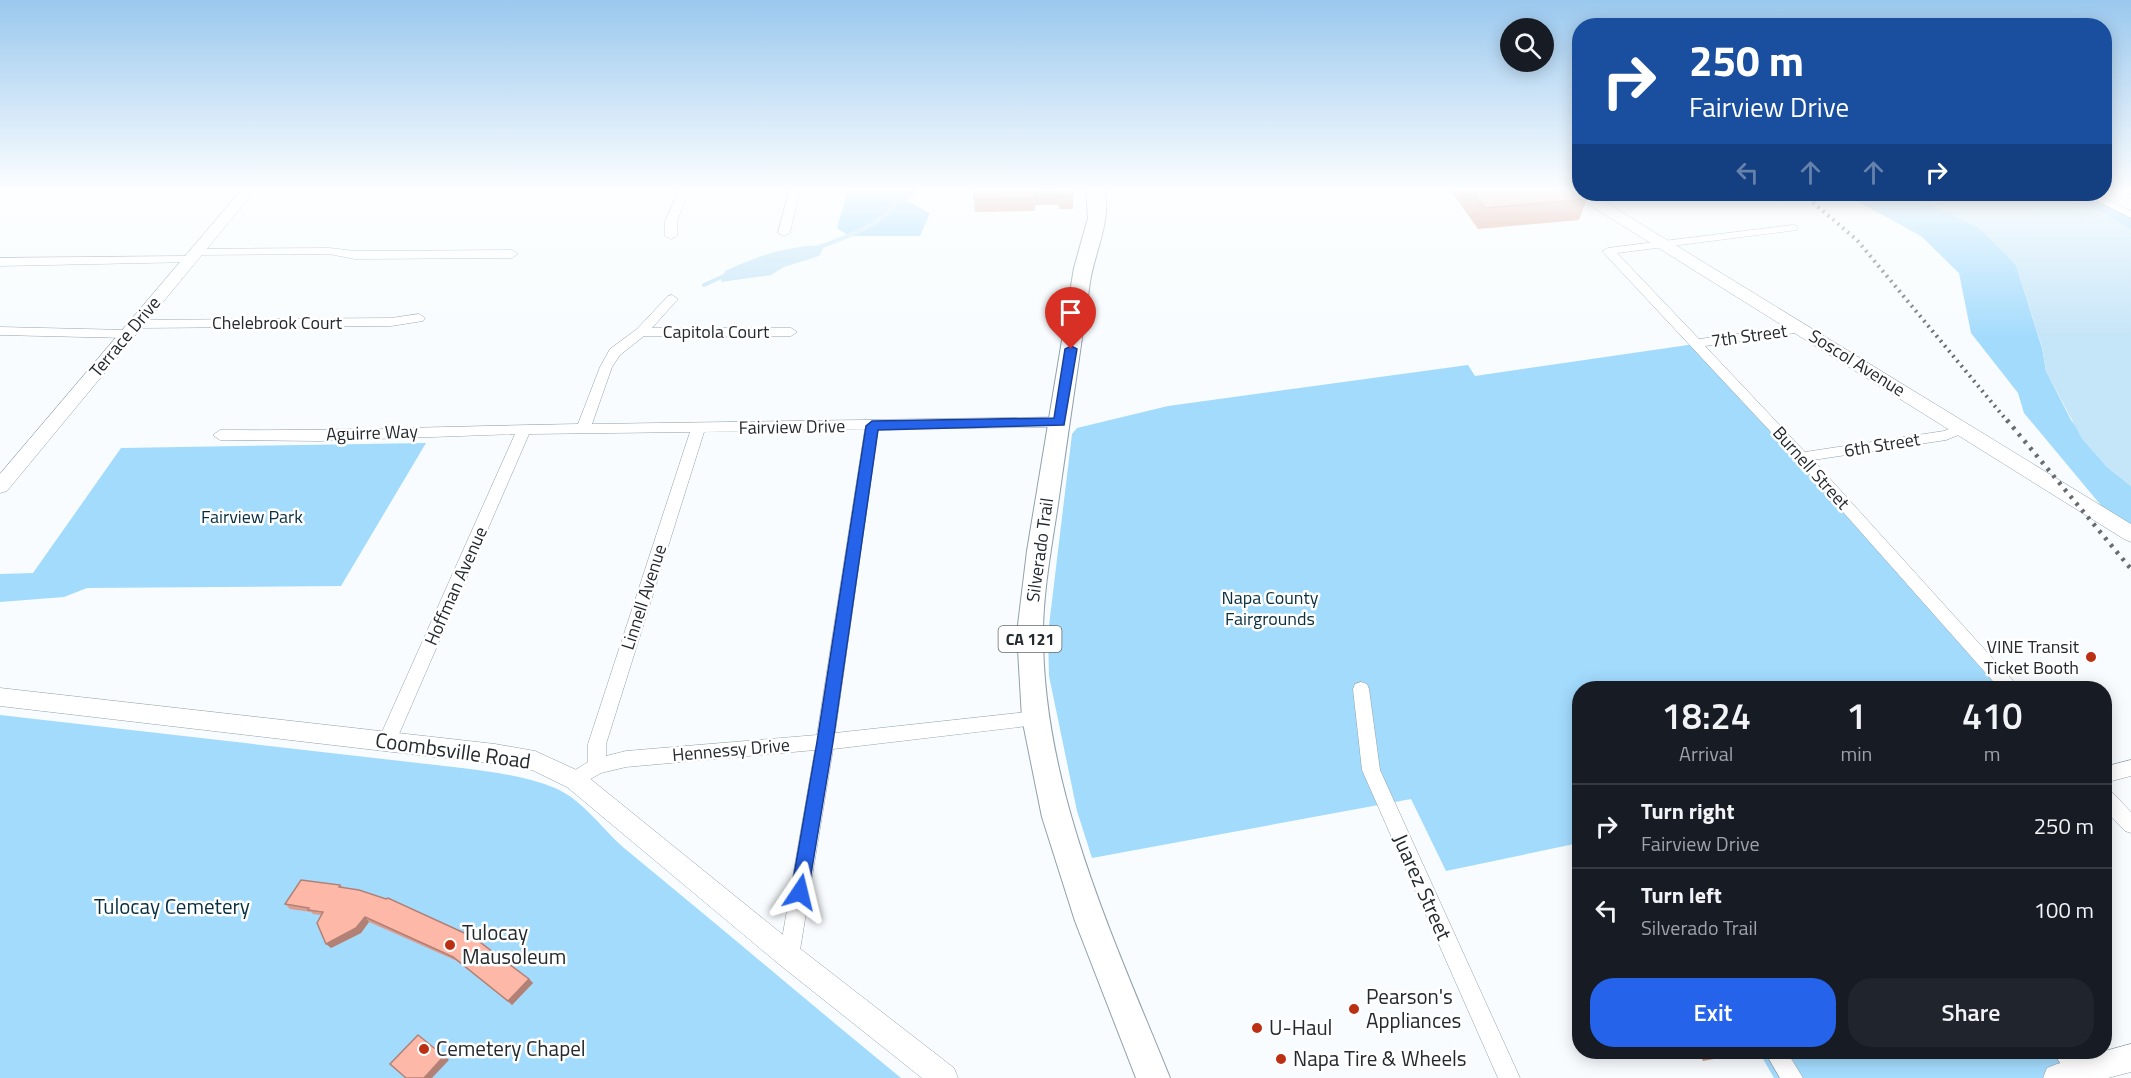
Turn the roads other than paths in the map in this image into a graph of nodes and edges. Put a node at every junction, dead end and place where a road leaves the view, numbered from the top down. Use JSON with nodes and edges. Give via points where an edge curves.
{"nodes":[{"id":1,"x":207,"y":238,"type":"edge"},
{"id":2,"x":1093,"y":238,"type":"edge"},
{"id":3,"x":1652,"y":238,"type":"edge"},
{"id":4,"x":1714,"y":238,"type":"edge"},
{"id":5,"x":1663,"y":245,"type":"junction"},
{"id":6,"x":512,"y":254,"type":"dead end"},
{"id":7,"x":192,"y":256,"type":"junction"},
{"id":8,"x":0,"y":262,"type":"edge"},
{"id":9,"x":672,"y":299,"type":"dead end"},
{"id":10,"x":419,"y":318,"type":"dead end"},
{"id":11,"x":1802,"y":328,"type":"junction"},
{"id":12,"x":132,"y":329,"type":"junction"},
{"id":13,"x":0,"y":331,"type":"edge"},
{"id":14,"x":641,"y":332,"type":"junction"},
{"id":15,"x":791,"y":332,"type":"dead end"},
{"id":16,"x":1695,"y":344,"type":"junction"},
{"id":17,"x":1060,"y":422,"type":"junction"},
{"id":18,"x":872,"y":426,"type":"junction"},
{"id":19,"x":698,"y":429,"type":"junction"},
{"id":20,"x":1961,"y":429,"type":"junction"},
{"id":21,"x":524,"y":430,"type":"junction"},
{"id":22,"x":583,"y":430,"type":"junction"},
{"id":23,"x":220,"y":435,"type":"dead end"},
{"id":24,"x":1802,"y":457,"type":"junction"},
{"id":25,"x":0,"y":486,"type":"edge"},
{"id":26,"x":2131,"y":534,"type":"edge"},
{"id":27,"x":2003,"y":681,"type":"edge"},
{"id":28,"x":1361,"y":689,"type":"dead end"},
{"id":29,"x":0,"y":697,"type":"edge"},
{"id":30,"x":1036,"y":718,"type":"junction"},
{"id":31,"x":387,"y":741,"type":"junction"},
{"id":32,"x":825,"y":742,"type":"junction"},
{"id":33,"x":597,"y":766,"type":"junction"},
{"id":34,"x":2131,"y":768,"type":"edge"},
{"id":35,"x":2112,"y":773,"type":"edge"},
{"id":36,"x":575,"y":780,"type":"junction"},
{"id":37,"x":2112,"y":805,"type":"edge"},
{"id":38,"x":2131,"y":825,"type":"edge"},
{"id":39,"x":789,"y":956,"type":"junction"},
{"id":40,"x":2131,"y":1058,"type":"edge"},
{"id":41,"x":1780,"y":1059,"type":"edge"},
{"id":42,"x":2066,"y":1067,"type":"edge"},
{"id":43,"x":944,"y":1078,"type":"edge"},
{"id":44,"x":1153,"y":1078,"type":"edge"},
{"id":45,"x":1509,"y":1078,"type":"edge"},
{"id":46,"x":1792,"y":1078,"type":"edge"}],
"edges":[{"from":1,"to":7,"type":"street","name":"Terrace Drive"},
{"from":2,"to":17,"type":"main road","name":"Silverado Trail","number":"CA 121","via":[[1083,268]]},
{"from":3,"to":5,"type":"main road","name":"Soscol Avenue"},
{"from":4,"to":5,"type":"street"},
{"from":5,"to":11,"type":"main road","name":"Soscol Avenue"},
{"from":5,"to":16,"type":"street","name":"Burnell Street","via":[[1608,251]]},
{"from":6,"to":7,"type":"street","via":[[355,255],[329,251]]},
{"from":7,"to":8,"type":"street"},
{"from":7,"to":12,"type":"street","name":"Terrace Drive"},
{"from":9,"to":14,"type":"street"},
{"from":10,"to":12,"type":"street","name":"Chelebrook Court"},
{"from":11,"to":16,"type":"street","name":"7th Street"},
{"from":11,"to":20,"type":"main road","name":"Soscol Avenue"},
{"from":12,"to":13,"type":"street","name":"Chelebrook Court"},
{"from":12,"to":25,"type":"street","name":"Terrace Drive"},
{"from":14,"to":15,"type":"street","name":"Capitola Court"},
{"from":14,"to":22,"type":"street","via":[[615,352],[606,367]]},
{"from":16,"to":24,"type":"street","name":"Burnell Street"},
{"from":17,"to":18,"type":"street","name":"Fairview Drive"},
{"from":17,"to":30,"type":"main road","name":"Silverado Trail","number":"CA 121","via":[[1030,633]]},
{"from":18,"to":19,"type":"street","name":"Fairview Drive"},
{"from":18,"to":32,"type":"street"},
{"from":19,"to":22,"type":"street","name":"Fairview Drive"},
{"from":19,"to":33,"type":"street","name":"Linnell Avenue","via":[[597,744]]},
{"from":20,"to":24,"type":"street","name":"6th Street","via":[[1946,435]]},
{"from":20,"to":26,"type":"main road","name":"Soscol Avenue"},
{"from":21,"to":22,"type":"street","name":"Fairview Drive"},
{"from":21,"to":23,"type":"street","name":"Aguirre Way"},
{"from":21,"to":31,"type":"street","name":"Hoffman Avenue"},
{"from":24,"to":27,"type":"street","name":"Burnell Street"},
{"from":28,"to":45,"type":"street","name":"Juarez Street","via":[[1371,770]]},
{"from":29,"to":31,"type":"street","name":"Coombsville Road"},
{"from":30,"to":32,"type":"street","name":"Hennessy Drive"},
{"from":30,"to":44,"type":"main road","name":"Silverado Trail","number":"CA 121","via":[[1057,817],[1073,867]]},
{"from":31,"to":36,"type":"street","name":"Coombsville Road","via":[[525,759]]},
{"from":32,"to":33,"type":"street","name":"Hennessy Drive","via":[[626,759]]},
{"from":32,"to":39,"type":"street"},
{"from":33,"to":36,"type":"street","name":"Hennessy Drive"},
{"from":34,"to":35,"type":"street"},
{"from":36,"to":39,"type":"street","name":"Coombsville Road"},
{"from":37,"to":38,"type":"street"},
{"from":39,"to":43,"type":"street","name":"Coombsville Road"},
{"from":40,"to":42,"type":"street"},
{"from":41,"to":46,"type":"street"}]}
